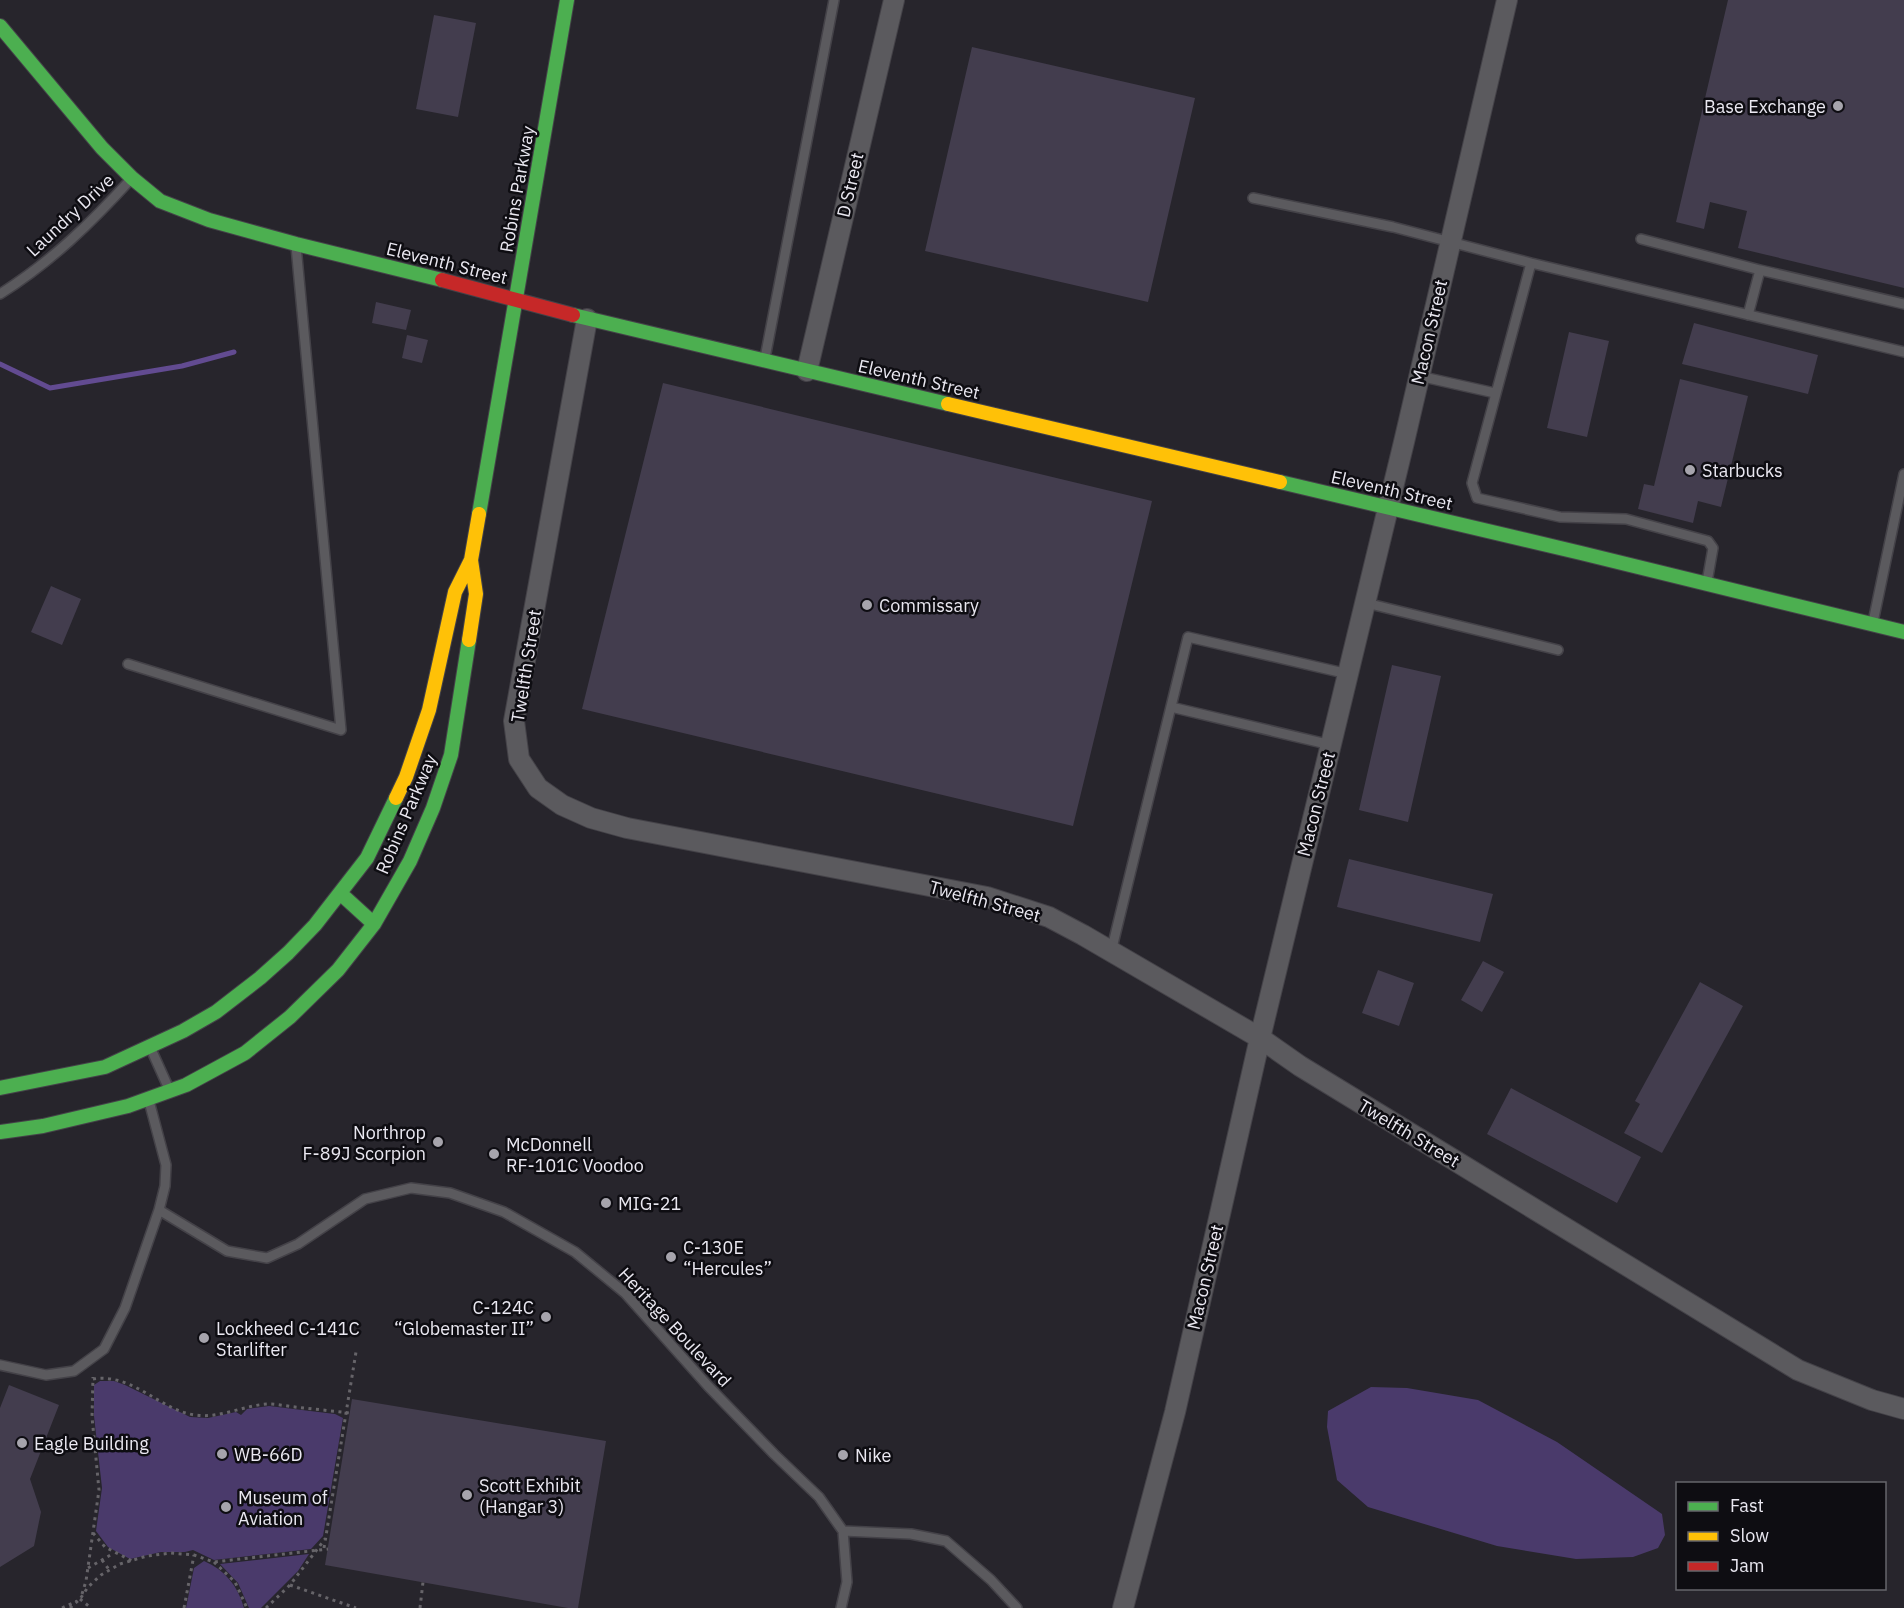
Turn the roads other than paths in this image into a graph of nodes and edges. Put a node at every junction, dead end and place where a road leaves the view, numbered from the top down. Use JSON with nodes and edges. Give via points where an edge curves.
{"nodes":[{"id":1,"x":567,"y":0,"type":"edge"},
{"id":2,"x":834,"y":0,"type":"edge"},
{"id":3,"x":894,"y":0,"type":"edge"},
{"id":4,"x":1507,"y":0,"type":"edge"},
{"id":5,"x":0,"y":27,"type":"edge"},
{"id":6,"x":132,"y":178,"type":"junction"},
{"id":7,"x":1253,"y":198,"type":"dead end"},
{"id":8,"x":1641,"y":239,"type":"dead end"},
{"id":9,"x":1450,"y":243,"type":"junction"},
{"id":10,"x":296,"y":244,"type":"junction"},
{"id":11,"x":1531,"y":263,"type":"junction"},
{"id":12,"x":1760,"y":270,"type":"junction"},
{"id":13,"x":0,"y":294,"type":"edge"},
{"id":14,"x":516,"y":300,"type":"junction"},
{"id":15,"x":1904,"y":304,"type":"edge"},
{"id":16,"x":1748,"y":315,"type":"junction"},
{"id":17,"x":587,"y":319,"type":"junction"},
{"id":18,"x":1904,"y":352,"type":"edge"},
{"id":19,"x":764,"y":361,"type":"junction"},
{"id":20,"x":807,"y":371,"type":"junction"},
{"id":21,"x":1419,"y":376,"type":"junction"},
{"id":22,"x":1496,"y":393,"type":"junction"},
{"id":23,"x":1904,"y":474,"type":"edge"},
{"id":24,"x":1389,"y":508,"type":"junction"},
{"id":25,"x":471,"y":561,"type":"junction"},
{"id":26,"x":1707,"y":584,"type":"junction"},
{"id":27,"x":1365,"y":603,"type":"junction"},
{"id":28,"x":1872,"y":624,"type":"junction"},
{"id":29,"x":1904,"y":632,"type":"edge"},
{"id":30,"x":1558,"y":650,"type":"dead end"},
{"id":31,"x":128,"y":664,"type":"dead end"},
{"id":32,"x":1348,"y":674,"type":"junction"},
{"id":33,"x":1171,"y":707,"type":"junction"},
{"id":34,"x":1331,"y":745,"type":"junction"},
{"id":35,"x":429,"y":765,"type":"junction"},
{"id":36,"x":340,"y":893,"type":"junction"},
{"id":37,"x":374,"y":924,"type":"junction"},
{"id":38,"x":1112,"y":952,"type":"junction"},
{"id":39,"x":1260,"y":1038,"type":"junction"},
{"id":40,"x":149,"y":1046,"type":"junction"},
{"id":41,"x":0,"y":1088,"type":"edge"},
{"id":42,"x":170,"y":1091,"type":"junction"},
{"id":43,"x":149,"y":1099,"type":"junction"},
{"id":44,"x":0,"y":1132,"type":"edge"},
{"id":45,"x":159,"y":1210,"type":"junction"},
{"id":46,"x":0,"y":1365,"type":"edge"},
{"id":47,"x":1904,"y":1409,"type":"edge"},
{"id":48,"x":843,"y":1530,"type":"junction"},
{"id":49,"x":841,"y":1608,"type":"edge"},
{"id":50,"x":1017,"y":1608,"type":"edge"},
{"id":51,"x":1123,"y":1608,"type":"edge"}],
"edges":[{"from":1,"to":14,"type":"street","name":"Robins Parkway"},
{"from":2,"to":19,"type":"lane"},
{"from":3,"to":20,"type":"street","name":"D Street"},
{"from":4,"to":9,"type":"street","name":"Macon Street"},
{"from":5,"to":6,"type":"street","name":"Eleventh Street"},
{"from":6,"to":10,"type":"street","name":"Eleventh Street","via":[[160,201],[208,220]]},
{"from":6,"to":13,"type":"lane","name":"Laundry Drive","via":[[45,264]]},
{"from":7,"to":9,"type":"lane"},
{"from":8,"to":12,"type":"lane"},
{"from":9,"to":11,"type":"lane"},
{"from":9,"to":21,"type":"street","name":"Macon Street"},
{"from":10,"to":14,"type":"street","name":"Eleventh Street"},
{"from":10,"to":31,"type":"lane","via":[[341,730]]},
{"from":11,"to":16,"type":"lane"},
{"from":11,"to":22,"type":"lane"},
{"from":12,"to":15,"type":"lane"},
{"from":12,"to":16,"type":"lane"},
{"from":14,"to":17,"type":"street","name":"Eleventh Street"},
{"from":14,"to":25,"type":"street","name":"Robins Parkway"},
{"from":16,"to":18,"type":"lane"},
{"from":17,"to":19,"type":"street","name":"Eleventh Street"},
{"from":17,"to":38,"type":"street","name":"Twelfth Street","via":[[514,721],[519,759],[538,788],[581,814],[627,828],[987,897],[1048,917]]},
{"from":19,"to":20,"type":"street","name":"Eleventh Street"},
{"from":20,"to":24,"type":"street","name":"Eleventh Street"},
{"from":21,"to":22,"type":"lane"},
{"from":21,"to":24,"type":"street","name":"Macon Street"},
{"from":22,"to":26,"type":"lane","via":[[1472,483],[1477,498],[1560,518],[1626,519],[1708,541],[1713,548]]},
{"from":23,"to":28,"type":"lane"},
{"from":24,"to":26,"type":"street","name":"Eleventh Street"},
{"from":24,"to":27,"type":"street","name":"Macon Street"},
{"from":25,"to":35,"type":"street","name":"Robins Parkway","via":[[455,592],[429,710]]},
{"from":25,"to":35,"type":"street","name":"Robins Parkway","via":[[476,594],[451,755]]},
{"from":26,"to":28,"type":"street","name":"Eleventh Street"},
{"from":27,"to":30,"type":"lane"},
{"from":27,"to":32,"type":"street","name":"Macon Street"},
{"from":28,"to":29,"type":"street","name":"Eleventh Street"},
{"from":32,"to":33,"type":"lane","via":[[1188,637]]},
{"from":32,"to":34,"type":"street","name":"Macon Street"},
{"from":33,"to":34,"type":"lane"},
{"from":33,"to":38,"type":"lane"},
{"from":34,"to":39,"type":"street","name":"Macon Street"},
{"from":35,"to":36,"type":"street","name":"Robins Parkway","via":[[406,777],[367,858]]},
{"from":35,"to":37,"type":"street","name":"Robins Parkway","via":[[433,808],[410,861]]},
{"from":36,"to":37,"type":"street"},
{"from":36,"to":40,"type":"street","name":"Robins Parkway","via":[[309,932],[260,978],[216,1012]]},
{"from":37,"to":42,"type":"street","name":"Robins Parkway","via":[[338,970],[272,1032],[245,1053]]},
{"from":38,"to":39,"type":"street","name":"Twelfth Street"},
{"from":39,"to":47,"type":"street","name":"Twelfth Street","via":[[1798,1370]]},
{"from":39,"to":51,"type":"street","name":"Macon Street","via":[[1175,1412]]},
{"from":40,"to":41,"type":"street","name":"Robins Parkway","via":[[105,1067]]},
{"from":40,"to":42,"type":"lane"},
{"from":42,"to":43,"type":"street","name":"Robins Parkway"},
{"from":43,"to":44,"type":"street","name":"Robins Parkway","via":[[43,1126]]},
{"from":43,"to":45,"type":"lane","via":[[166,1165]]},
{"from":45,"to":46,"type":"lane","via":[[125,1308],[104,1349],[74,1371],[46,1375]]},
{"from":45,"to":48,"type":"lane","name":"Heritage Boulevard","via":[[227,1251],[267,1258],[298,1244],[365,1199],[411,1188],[450,1193],[504,1212],[575,1252],[625,1293],[708,1386],[819,1497]]},
{"from":48,"to":49,"type":"lane","via":[[847,1582]]},
{"from":48,"to":50,"type":"lane","via":[[911,1534],[946,1541]]}]}
